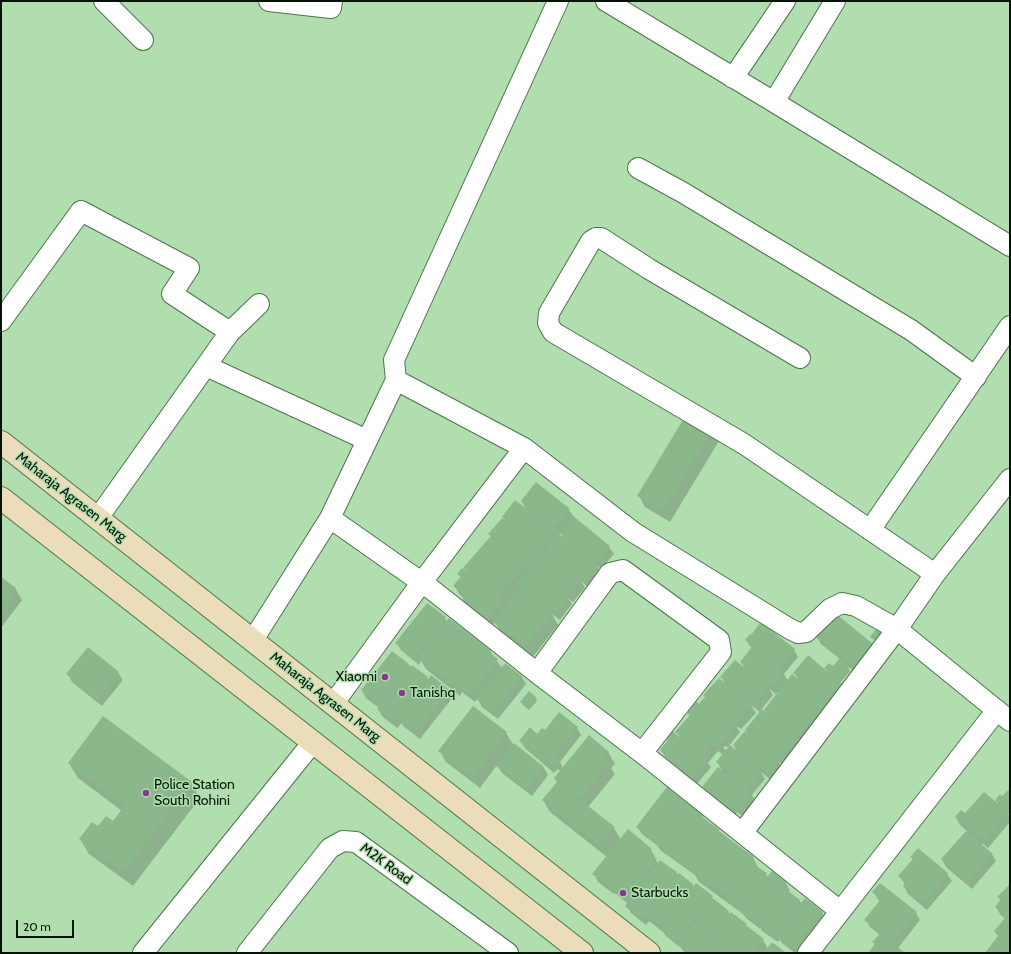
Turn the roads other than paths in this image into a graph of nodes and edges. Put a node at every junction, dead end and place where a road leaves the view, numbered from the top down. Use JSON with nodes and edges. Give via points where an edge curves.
{"nodes":[{"id":1,"x":104,"y":1,"type":"edge"},
{"id":2,"x":269,"y":1,"type":"edge"},
{"id":3,"x":332,"y":1,"type":"edge"},
{"id":4,"x":558,"y":1,"type":"edge"},
{"id":5,"x":606,"y":1,"type":"edge"},
{"id":6,"x":785,"y":1,"type":"edge"},
{"id":7,"x":835,"y":1,"type":"edge"},
{"id":8,"x":143,"y":40,"type":"dead end"},
{"id":9,"x":733,"y":78,"type":"junction"},
{"id":10,"x":774,"y":102,"type":"junction"},
{"id":11,"x":638,"y":168,"type":"dead end"},
{"id":12,"x":1010,"y":246,"type":"edge"},
{"id":13,"x":258,"y":304,"type":"dead end"},
{"id":14,"x":1,"y":321,"type":"edge"},
{"id":15,"x":1010,"y":326,"type":"edge"},
{"id":16,"x":230,"y":332,"type":"junction"},
{"id":17,"x":800,"y":358,"type":"dead end"},
{"id":18,"x":206,"y":366,"type":"junction"},
{"id":19,"x":976,"y":377,"type":"junction"},
{"id":20,"x":396,"y":380,"type":"junction"},
{"id":21,"x":367,"y":440,"type":"junction"},
{"id":22,"x":1,"y":442,"type":"edge"},
{"id":23,"x":524,"y":448,"type":"junction"},
{"id":24,"x":1010,"y":479,"type":"edge"},
{"id":25,"x":1,"y":498,"type":"edge"},
{"id":26,"x":1004,"y":500,"type":"edge"},
{"id":27,"x":98,"y":518,"type":"junction"},
{"id":28,"x":330,"y":518,"type":"junction"},
{"id":29,"x":870,"y":530,"type":"junction"},
{"id":30,"x":935,"y":574,"type":"junction"},
{"id":31,"x":422,"y":582,"type":"junction"},
{"id":32,"x":897,"y":629,"type":"junction"},
{"id":33,"x":253,"y":640,"type":"junction"},
{"id":34,"x":537,"y":673,"type":"junction"},
{"id":35,"x":333,"y":704,"type":"junction"},
{"id":36,"x":1003,"y":716,"type":"edge"},
{"id":37,"x":313,"y":742,"type":"junction"},
{"id":38,"x":642,"y":752,"type":"junction"},
{"id":39,"x":743,"y":832,"type":"junction"},
{"id":40,"x":840,"y":911,"type":"junction"},
{"id":41,"x":143,"y":953,"type":"edge"},
{"id":42,"x":247,"y":953,"type":"edge"},
{"id":43,"x":508,"y":953,"type":"edge"},
{"id":44,"x":582,"y":953,"type":"edge"},
{"id":45,"x":650,"y":953,"type":"edge"},
{"id":46,"x":808,"y":953,"type":"edge"}],
"edges":[{"from":1,"to":8,"type":"street"},
{"from":2,"to":3,"type":"street","via":[[331,8]]},
{"from":4,"to":20,"type":"street","via":[[394,360]]},
{"from":5,"to":9,"type":"street"},
{"from":6,"to":9,"type":"street"},
{"from":7,"to":10,"type":"street"},
{"from":9,"to":10,"type":"street"},
{"from":10,"to":12,"type":"street"},
{"from":11,"to":19,"type":"street","via":[[911,330]]},
{"from":13,"to":16,"type":"street"},
{"from":14,"to":16,"type":"street","via":[[81,211],[189,268],[172,294]]},
{"from":15,"to":19,"type":"street"},
{"from":16,"to":18,"type":"street"},
{"from":17,"to":29,"type":"street","via":[[601,238],[591,241],[549,313],[548,324],[553,332],[744,444]]},
{"from":18,"to":21,"type":"street"},
{"from":18,"to":27,"type":"street"},
{"from":19,"to":29,"type":"street"},
{"from":20,"to":21,"type":"street"},
{"from":20,"to":23,"type":"street"},
{"from":21,"to":28,"type":"street"},
{"from":22,"to":27,"type":"street","name":"Maharaja Agrasen Marg"},
{"from":23,"to":31,"type":"street"},
{"from":23,"to":32,"type":"street","via":[[633,532],[798,633],[806,632],[830,609],[842,603],[856,606]]},
{"from":24,"to":26,"type":"street"},
{"from":25,"to":37,"type":"street"},
{"from":26,"to":30,"type":"street"},
{"from":27,"to":33,"type":"street","name":"Maharaja Agrasen Marg"},
{"from":28,"to":31,"type":"street"},
{"from":28,"to":33,"type":"street"},
{"from":29,"to":30,"type":"street"},
{"from":30,"to":32,"type":"street"},
{"from":31,"to":34,"type":"street"},
{"from":31,"to":35,"type":"street"},
{"from":32,"to":36,"type":"street"},
{"from":32,"to":39,"type":"street"},
{"from":33,"to":35,"type":"street","name":"Maharaja Agrasen Marg"},
{"from":34,"to":38,"type":"street"},
{"from":34,"to":38,"type":"street","via":[[610,573],[623,570],[719,640],[721,652]]},
{"from":35,"to":45,"type":"street","name":"Maharaja Agrasen Marg"},
{"from":36,"to":40,"type":"street"},
{"from":37,"to":41,"type":"street"},
{"from":37,"to":44,"type":"street"},
{"from":38,"to":39,"type":"street"},
{"from":39,"to":40,"type":"street"},
{"from":40,"to":46,"type":"street"},
{"from":42,"to":43,"type":"street","name":"M2K Road","via":[[330,848],[343,840],[356,842]]}]}
